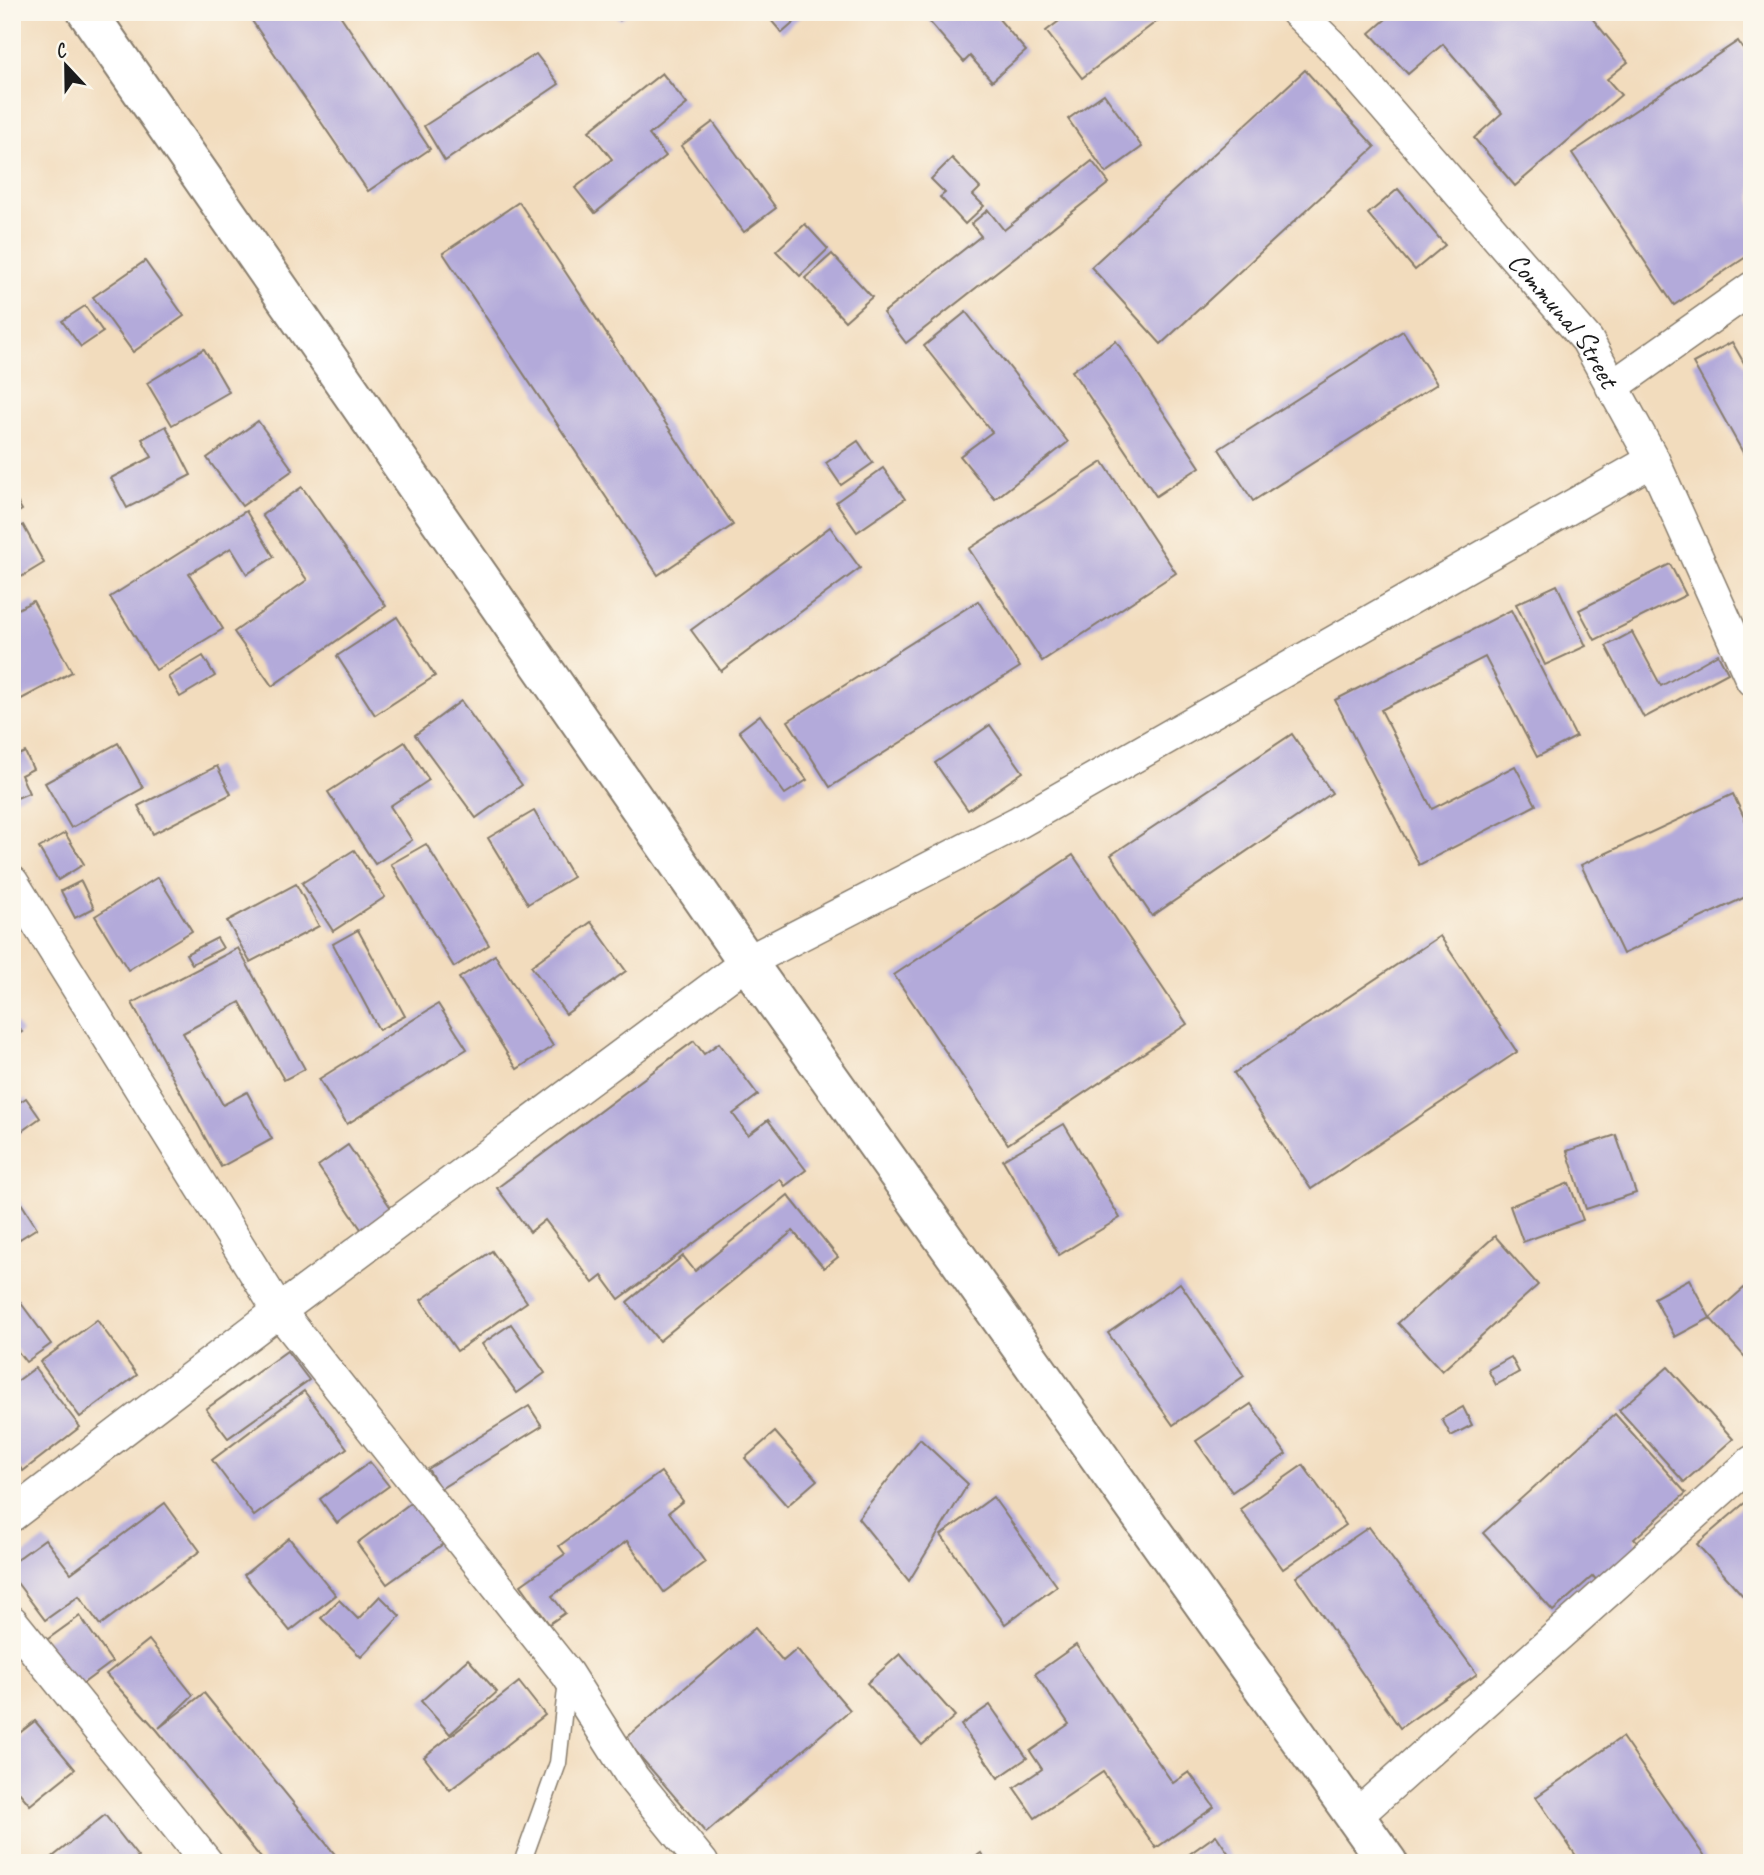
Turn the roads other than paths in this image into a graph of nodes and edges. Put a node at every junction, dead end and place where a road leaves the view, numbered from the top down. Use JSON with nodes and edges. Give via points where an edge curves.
{"nodes":[{"id":1,"x":87,"y":12,"type":"edge"},
{"id":2,"x":1297,"y":12,"type":"edge"},
{"id":3,"x":1752,"y":288,"type":"edge"},
{"id":4,"x":1612,"y":387,"type":"junction"},
{"id":5,"x":1653,"y":460,"type":"junction"},
{"id":6,"x":1752,"y":680,"type":"edge"},
{"id":7,"x":12,"y":882,"type":"edge"},
{"id":8,"x":747,"y":962,"type":"junction"},
{"id":9,"x":279,"y":1311,"type":"junction"},
{"id":10,"x":1752,"y":1462,"type":"edge"},
{"id":11,"x":12,"y":1515,"type":"edge"},
{"id":12,"x":12,"y":1622,"type":"edge"},
{"id":13,"x":567,"y":1674,"type":"junction"},
{"id":14,"x":1356,"y":1816,"type":"junction"},
{"id":15,"x":207,"y":1863,"type":"edge"},
{"id":16,"x":522,"y":1863,"type":"edge"},
{"id":17,"x":702,"y":1863,"type":"edge"},
{"id":18,"x":1388,"y":1863,"type":"edge"}],
"edges":[{"from":1,"to":8,"type":"main road"},
{"from":2,"to":4,"type":"street","name":"Communal Street","via":[[1331,45],[1587,340]]},
{"from":3,"to":4,"type":"street"},
{"from":4,"to":5,"type":"street","name":"Communal Street"},
{"from":5,"to":6,"type":"street","name":"Communal Street"},
{"from":5,"to":8,"type":"street","via":[[1019,822]]},
{"from":7,"to":9,"type":"street"},
{"from":8,"to":9,"type":"street"},
{"from":8,"to":14,"type":"main road"},
{"from":9,"to":11,"type":"street"},
{"from":9,"to":13,"type":"street"},
{"from":10,"to":14,"type":"street"},
{"from":12,"to":15,"type":"street"},
{"from":13,"to":16,"type":"lane","via":[[558,1763]]},
{"from":13,"to":17,"type":"street","via":[[633,1777]]},
{"from":14,"to":18,"type":"main road"}]}
